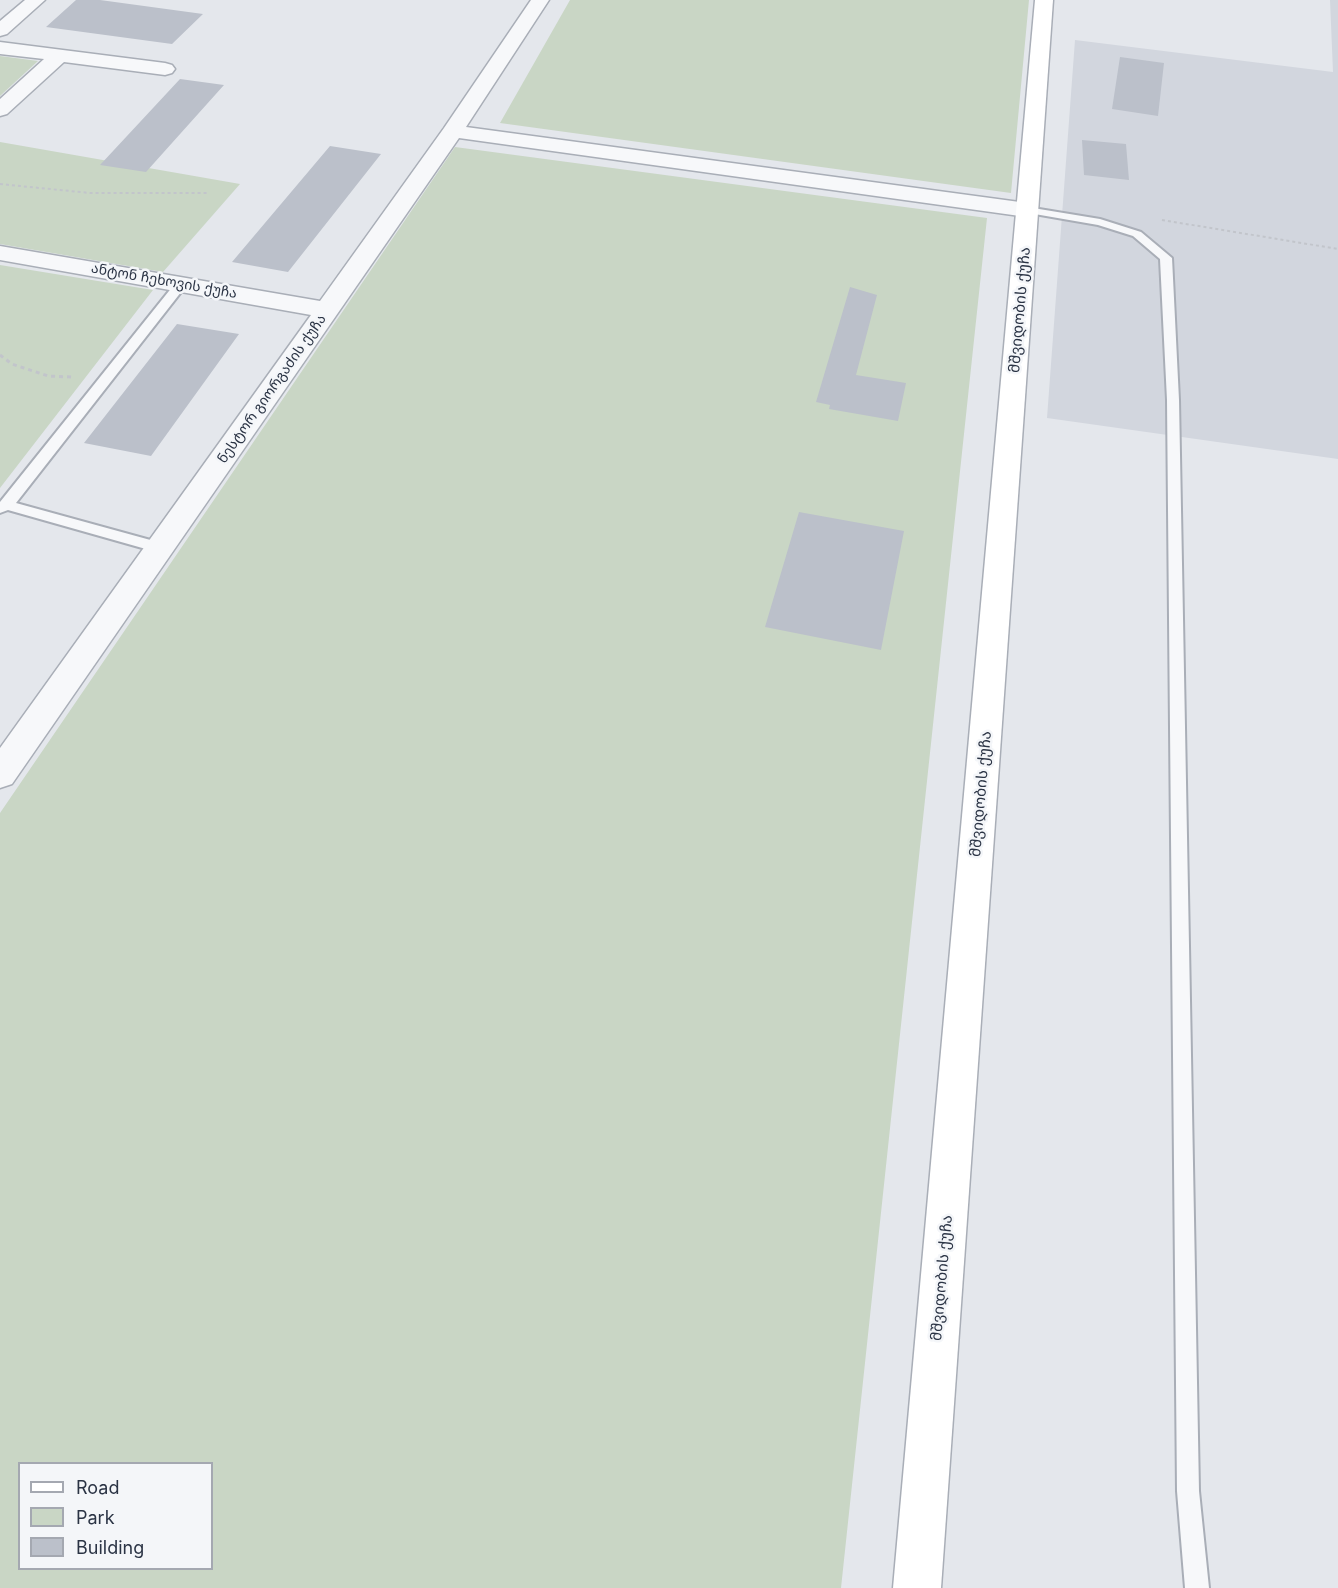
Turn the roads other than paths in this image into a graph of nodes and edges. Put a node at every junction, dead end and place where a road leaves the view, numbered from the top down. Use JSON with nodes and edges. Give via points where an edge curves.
{"nodes":[{"id":1,"x":36,"y":0,"type":"edge"},
{"id":2,"x":540,"y":0,"type":"edge"},
{"id":3,"x":1044,"y":0,"type":"edge"},
{"id":4,"x":0,"y":30,"type":"edge"},
{"id":5,"x":0,"y":48,"type":"edge"},
{"id":6,"x":60,"y":55,"type":"junction"},
{"id":7,"x":165,"y":69,"type":"dead end"},
{"id":8,"x":0,"y":110,"type":"edge"},
{"id":9,"x":453,"y":130,"type":"junction"},
{"id":10,"x":1027,"y":210,"type":"junction"},
{"id":11,"x":0,"y":253,"type":"edge"},
{"id":12,"x":181,"y":284,"type":"junction"},
{"id":13,"x":327,"y":310,"type":"junction"},
{"id":14,"x":3,"y":507,"type":"edge"},
{"id":15,"x":160,"y":548,"type":"junction"},
{"id":16,"x":0,"y":774,"type":"edge"},
{"id":17,"x":917,"y":1588,"type":"edge"},
{"id":18,"x":1197,"y":1588,"type":"edge"}],
"edges":[{"from":1,"to":4,"type":"street"},
{"from":2,"to":9,"type":"street","name":"ნესტორ გიორგაძის ქუჩა"},
{"from":3,"to":10,"type":"main road","name":"მშვიდობის ქუჩა"},
{"from":5,"to":6,"type":"street"},
{"from":6,"to":7,"type":"street"},
{"from":6,"to":8,"type":"street"},
{"from":9,"to":10,"type":"street"},
{"from":9,"to":13,"type":"street","name":"ნესტორ გიორგაძის ქუჩა"},
{"from":10,"to":17,"type":"main road","name":"მშვიდობის ქუჩა"},
{"from":10,"to":18,"type":"lane","via":[[1100,222],[1137,234],[1166,258],[1173,400],[1188,1491]]},
{"from":11,"to":12,"type":"street","name":"ანტონ ჩეხოვის ქუჩა"},
{"from":12,"to":13,"type":"street","name":"ანტონ ჩეხოვის ქუჩა"},
{"from":12,"to":14,"type":"lane"},
{"from":13,"to":15,"type":"street","name":"ნესტორ გიორგაძის ქუჩა"},
{"from":14,"to":15,"type":"lane"},
{"from":15,"to":16,"type":"street","name":"ნესტორ გიორგაძის ქუჩა"}]}
